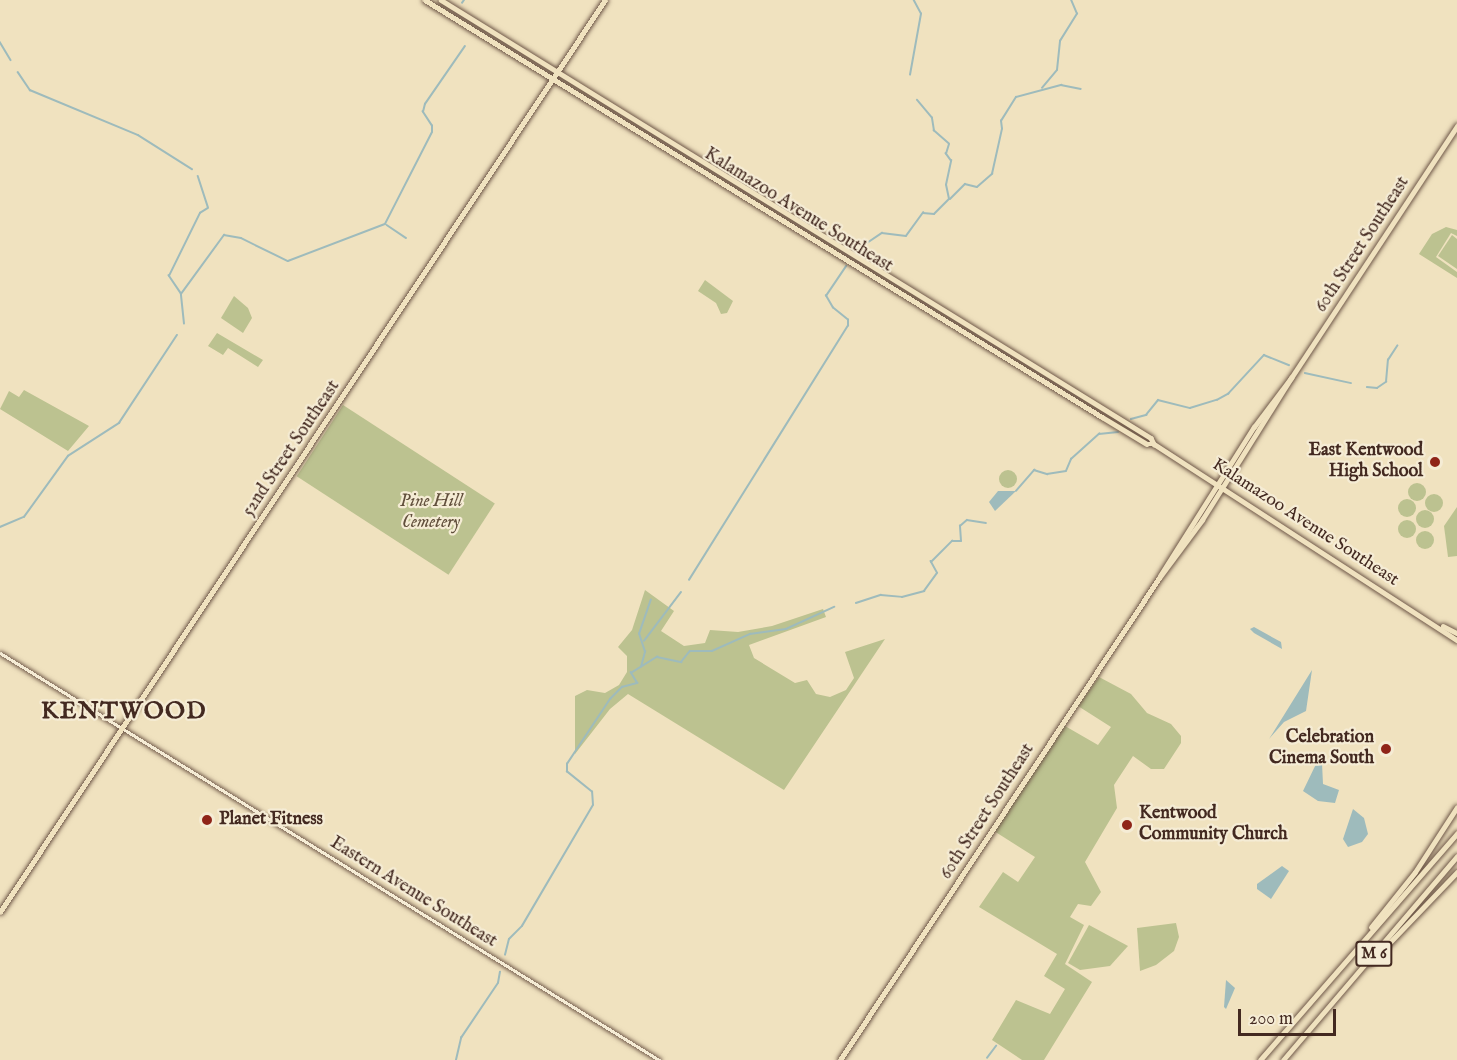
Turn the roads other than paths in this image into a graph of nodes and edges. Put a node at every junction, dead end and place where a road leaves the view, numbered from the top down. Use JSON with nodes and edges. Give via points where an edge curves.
{"nodes":[{"id":1,"x":425,"y":0,"type":"edge"},
{"id":2,"x":441,"y":0,"type":"edge"},
{"id":3,"x":605,"y":0,"type":"edge"},
{"id":4,"x":447,"y":13,"type":"junction"},
{"id":5,"x":464,"y":14,"type":"junction"},
{"id":6,"x":468,"y":26,"type":"junction"},
{"id":7,"x":483,"y":26,"type":"junction"},
{"id":8,"x":559,"y":72,"type":"junction"},
{"id":9,"x":555,"y":78,"type":"junction"},
{"id":10,"x":571,"y":88,"type":"junction"},
{"id":11,"x":636,"y":119,"type":"junction"},
{"id":12,"x":1457,"y":126,"type":"edge"},
{"id":13,"x":643,"y":131,"type":"junction"},
{"id":14,"x":669,"y":138,"type":"junction"},
{"id":15,"x":680,"y":154,"type":"junction"},
{"id":16,"x":707,"y":162,"type":"junction"},
{"id":17,"x":725,"y":182,"type":"junction"},
{"id":18,"x":756,"y":191,"type":"junction"},
{"id":19,"x":761,"y":203,"type":"junction"},
{"id":20,"x":803,"y":221,"type":"junction"},
{"id":21,"x":828,"y":245,"type":"junction"},
{"id":22,"x":861,"y":257,"type":"junction"},
{"id":23,"x":1291,"y":378,"type":"junction"},
{"id":24,"x":1083,"y":405,"type":"junction"},
{"id":25,"x":1110,"y":412,"type":"junction"},
{"id":26,"x":1252,"y":430,"type":"junction"},
{"id":27,"x":1141,"y":431,"type":"junction"},
{"id":28,"x":1132,"y":435,"type":"junction"},
{"id":29,"x":1154,"y":444,"type":"junction"},
{"id":30,"x":1252,"y":444,"type":"junction"},
{"id":31,"x":1218,"y":483,"type":"junction"},
{"id":32,"x":1224,"y":487,"type":"junction"},
{"id":33,"x":1188,"y":528,"type":"junction"},
{"id":34,"x":1191,"y":537,"type":"junction"},
{"id":35,"x":1159,"y":578,"type":"junction"},
{"id":36,"x":1440,"y":626,"type":"junction"},
{"id":37,"x":1457,"y":633,"type":"edge"},
{"id":38,"x":1457,"y":640,"type":"edge"},
{"id":39,"x":0,"y":653,"type":"edge"},
{"id":40,"x":122,"y":729,"type":"junction"},
{"id":41,"x":1457,"y":807,"type":"edge"},
{"id":42,"x":1457,"y":833,"type":"edge"},
{"id":43,"x":1457,"y":856,"type":"edge"},
{"id":44,"x":1457,"y":872,"type":"edge"},
{"id":45,"x":0,"y":912,"type":"edge"},
{"id":46,"x":1300,"y":1014,"type":"junction"},
{"id":47,"x":1290,"y":1051,"type":"junction"},
{"id":48,"x":659,"y":1060,"type":"edge"},
{"id":49,"x":840,"y":1060,"type":"edge"},
{"id":50,"x":1260,"y":1060,"type":"edge"},
{"id":51,"x":1283,"y":1060,"type":"edge"}],
"edges":[{"from":1,"to":4,"type":"main road","name":"Kalamazoo Avenue Southeast"},
{"from":2,"to":5,"type":"main road","name":"Kalamazoo Avenue Southeast"},
{"from":3,"to":8,"type":"main road","name":"52nd Street Southeast"},
{"from":4,"to":5,"type":"main road","via":[[461,18]]},
{"from":4,"to":6,"type":"main road","name":"Kalamazoo Avenue Southeast"},
{"from":5,"to":7,"type":"main road","name":"Kalamazoo Avenue Southeast"},
{"from":6,"to":7,"type":"main road","via":[[473,22]]},
{"from":6,"to":9,"type":"main road","name":"Kalamazoo Avenue Southeast"},
{"from":7,"to":8,"type":"main road","name":"Kalamazoo Avenue Southeast"},
{"from":8,"to":9,"type":"main road","name":"52nd Street Southeast"},
{"from":8,"to":11,"type":"main road","name":"Kalamazoo Avenue Southeast"},
{"from":9,"to":10,"type":"main road","name":"Kalamazoo Avenue Southeast"},
{"from":9,"to":40,"type":"main road","name":"52nd Street Southeast"},
{"from":10,"to":11,"type":"main road","via":[[631,121]]},
{"from":10,"to":13,"type":"main road","name":"Kalamazoo Avenue Southeast"},
{"from":11,"to":14,"type":"main road","name":"Kalamazoo Avenue Southeast"},
{"from":12,"to":23,"type":"main road","name":"60th Street Southeast"},
{"from":13,"to":14,"type":"main road","via":[[662,140]]},
{"from":13,"to":15,"type":"main road","name":"Kalamazoo Avenue Southeast"},
{"from":14,"to":16,"type":"main road","name":"Kalamazoo Avenue Southeast"},
{"from":15,"to":16,"type":"main road","via":[[685,151]]},
{"from":15,"to":17,"type":"main road","name":"Kalamazoo Avenue Southeast"},
{"from":16,"to":18,"type":"main road","name":"Kalamazoo Avenue Southeast"},
{"from":17,"to":18,"type":"main road","via":[[750,193]]},
{"from":17,"to":19,"type":"main road","name":"Kalamazoo Avenue Southeast"},
{"from":18,"to":20,"type":"main road","name":"Kalamazoo Avenue Southeast"},
{"from":19,"to":20,"type":"main road","via":[[768,202]]},
{"from":19,"to":21,"type":"main road","name":"Kalamazoo Avenue Southeast"},
{"from":20,"to":22,"type":"main road","name":"Kalamazoo Avenue Southeast"},
{"from":21,"to":22,"type":"main road","via":[[856,260]]},
{"from":21,"to":24,"type":"main road","name":"Kalamazoo Avenue Southeast"},
{"from":22,"to":25,"type":"main road","name":"Kalamazoo Avenue Southeast"},
{"from":23,"to":26,"type":"main road","name":"60th Street Southeast"},
{"from":23,"to":30,"type":"main road","name":"60th Street Southeast"},
{"from":24,"to":25,"type":"main road","via":[[1088,402]]},
{"from":24,"to":28,"type":"main road","name":"Kalamazoo Avenue Southeast"},
{"from":25,"to":27,"type":"main road","name":"Kalamazoo Avenue Southeast"},
{"from":26,"to":30,"type":"main road"},
{"from":26,"to":31,"type":"main road","name":"60th Street Southeast"},
{"from":27,"to":28,"type":"main road"},
{"from":27,"to":29,"type":"main road","name":"Kalamazoo Avenue Southeast"},
{"from":28,"to":29,"type":"main road","name":"Kalamazoo Avenue Southeast"},
{"from":29,"to":31,"type":"main road","name":"Kalamazoo Avenue Southeast"},
{"from":30,"to":32,"type":"main road","name":"60th Street Southeast"},
{"from":31,"to":32,"type":"main road","name":"Kalamazoo Avenue Southeast"},
{"from":31,"to":33,"type":"main road","name":"60th Street Southeast"},
{"from":32,"to":34,"type":"main road","name":"60th Street Southeast"},
{"from":32,"to":36,"type":"main road","name":"Kalamazoo Avenue Southeast"},
{"from":33,"to":34,"type":"main road"},
{"from":33,"to":35,"type":"main road","name":"60th Street Southeast"},
{"from":34,"to":35,"type":"main road","name":"60th Street Southeast"},
{"from":35,"to":49,"type":"main road","name":"60th Street Southeast"},
{"from":36,"to":37,"type":"main road","name":"Kalamazoo Avenue Southeast"},
{"from":36,"to":38,"type":"main road","name":"Kalamazoo Avenue Southeast"},
{"from":39,"to":40,"type":"street","name":"Eastern Avenue Southeast"},
{"from":40,"to":45,"type":"main road","name":"52nd Street Southeast"},
{"from":40,"to":48,"type":"street","name":"Eastern Avenue Southeast"},
{"from":41,"to":46,"type":"highway","via":[[1405,886]]},
{"from":42,"to":46,"type":"highway","number":"M 6"},
{"from":43,"to":47,"type":"highway","number":"M 6"},
{"from":44,"to":47,"type":"highway"},
{"from":46,"to":50,"type":"highway","number":"M 6"},
{"from":47,"to":51,"type":"highway","number":"M 6"}]}
